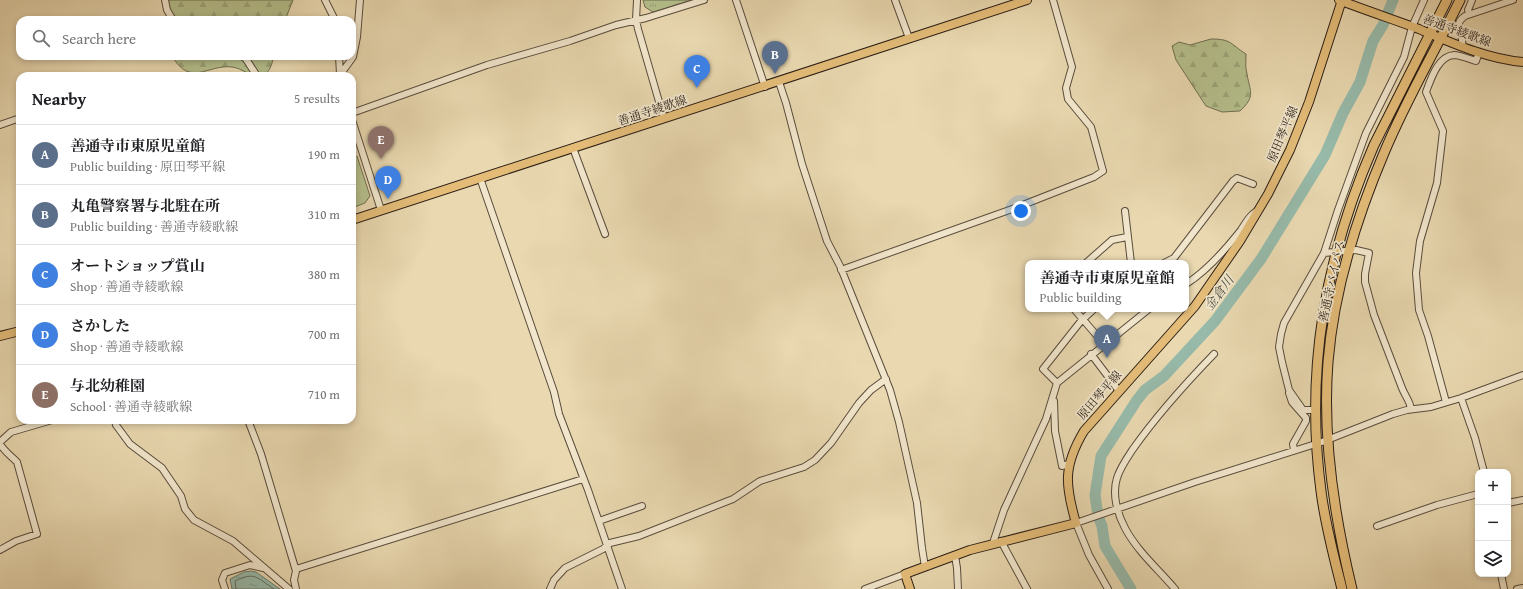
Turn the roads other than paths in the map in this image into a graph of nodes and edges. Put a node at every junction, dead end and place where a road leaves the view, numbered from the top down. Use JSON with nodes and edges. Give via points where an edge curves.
{"nodes":[{"id":1,"x":165,"y":0,"type":"edge"},
{"id":2,"x":325,"y":0,"type":"edge"},
{"id":3,"x":360,"y":0,"type":"edge"},
{"id":4,"x":637,"y":0,"type":"edge"},
{"id":5,"x":704,"y":0,"type":"edge"},
{"id":6,"x":736,"y":0,"type":"edge"},
{"id":7,"x":894,"y":0,"type":"edge"},
{"id":8,"x":1027,"y":0,"type":"edge"},
{"id":9,"x":1053,"y":0,"type":"edge"},
{"id":10,"x":1341,"y":0,"type":"edge"},
{"id":11,"x":1424,"y":0,"type":"edge"},
{"id":12,"x":1447,"y":0,"type":"edge"},
{"id":13,"x":1460,"y":0,"type":"edge"},
{"id":14,"x":1472,"y":0,"type":"edge"},
{"id":15,"x":1513,"y":0,"type":"edge"},
{"id":16,"x":1469,"y":14,"type":"junction"},
{"id":17,"x":171,"y":16,"type":"edge"},
{"id":18,"x":333,"y":16,"type":"edge"},
{"id":19,"x":636,"y":20,"type":"junction"},
{"id":20,"x":1410,"y":26,"type":"junction"},
{"id":21,"x":1429,"y":34,"type":"junction"},
{"id":22,"x":909,"y":38,"type":"junction"},
{"id":23,"x":1441,"y":40,"type":"junction"},
{"id":24,"x":356,"y":46,"type":"edge"},
{"id":25,"x":1462,"y":46,"type":"junction"},
{"id":26,"x":1479,"y":52,"type":"junction"},
{"id":27,"x":247,"y":60,"type":"edge"},
{"id":28,"x":339,"y":60,"type":"edge"},
{"id":29,"x":351,"y":60,"type":"edge"},
{"id":30,"x":1523,"y":62,"type":"edge"},
{"id":31,"x":254,"y":72,"type":"edge"},
{"id":32,"x":340,"y":72,"type":"edge"},
{"id":33,"x":342,"y":72,"type":"edge"},
{"id":34,"x":779,"y":82,"type":"junction"},
{"id":35,"x":765,"y":86,"type":"junction"},
{"id":36,"x":356,"y":112,"type":"edge"},
{"id":37,"x":16,"y":119,"type":"edge"},
{"id":38,"x":664,"y":119,"type":"junction"},
{"id":39,"x":0,"y":124,"type":"edge"},
{"id":40,"x":356,"y":132,"type":"edge"},
{"id":41,"x":573,"y":148,"type":"junction"},
{"id":42,"x":480,"y":178,"type":"junction"},
{"id":43,"x":1253,"y":184,"type":"dead end"},
{"id":44,"x":381,"y":210,"type":"junction"},
{"id":45,"x":1258,"y":210,"type":"junction"},
{"id":46,"x":1124,"y":211,"type":"dead end"},
{"id":47,"x":356,"y":219,"type":"edge"},
{"id":48,"x":604,"y":234,"type":"dead end"},
{"id":49,"x":1127,"y":238,"type":"junction"},
{"id":50,"x":1349,"y":251,"type":"junction"},
{"id":51,"x":1336,"y":252,"type":"junction"},
{"id":52,"x":1324,"y":253,"type":"junction"},
{"id":53,"x":1089,"y":260,"type":"edge"},
{"id":54,"x":1131,"y":260,"type":"edge"},
{"id":55,"x":1170,"y":260,"type":"edge"},
{"id":56,"x":841,"y":270,"type":"junction"},
{"id":57,"x":1189,"y":282,"type":"edge"},
{"id":58,"x":1077,"y":312,"type":"edge"},
{"id":59,"x":1091,"y":312,"type":"edge"},
{"id":60,"x":1144,"y":312,"type":"edge"},
{"id":61,"x":1083,"y":319,"type":"junction"},
{"id":62,"x":16,"y":332,"type":"edge"},
{"id":63,"x":0,"y":336,"type":"edge"},
{"id":64,"x":1104,"y":344,"type":"junction"},
{"id":65,"x":1091,"y":354,"type":"junction"},
{"id":66,"x":1214,"y":354,"type":"dead end"},
{"id":67,"x":1523,"y":375,"type":"edge"},
{"id":68,"x":886,"y":380,"type":"junction"},
{"id":69,"x":1057,"y":383,"type":"junction"},
{"id":70,"x":1119,"y":390,"type":"junction"},
{"id":71,"x":1289,"y":390,"type":"junction"},
{"id":72,"x":1053,"y":397,"type":"junction"},
{"id":73,"x":1461,"y":398,"type":"junction"},
{"id":74,"x":1446,"y":402,"type":"junction"},
{"id":75,"x":1315,"y":410,"type":"junction"},
{"id":76,"x":1411,"y":410,"type":"junction"},
{"id":77,"x":38,"y":424,"type":"edge"},
{"id":78,"x":116,"y":424,"type":"edge"},
{"id":79,"x":250,"y":424,"type":"edge"},
{"id":80,"x":1328,"y":439,"type":"junction"},
{"id":81,"x":0,"y":443,"type":"edge"},
{"id":82,"x":1317,"y":443,"type":"junction"},
{"id":83,"x":1294,"y":450,"type":"junction"},
{"id":84,"x":1069,"y":464,"type":"junction"},
{"id":85,"x":1483,"y":469,"type":"edge"},
{"id":86,"x":583,"y":479,"type":"junction"},
{"id":87,"x":1475,"y":495,"type":"edge"},
{"id":88,"x":1523,"y":500,"type":"edge"},
{"id":89,"x":1511,"y":502,"type":"edge"},
{"id":90,"x":642,"y":506,"type":"dead end"},
{"id":91,"x":1117,"y":508,"type":"junction"},
{"id":92,"x":1078,"y":521,"type":"junction"},
{"id":93,"x":599,"y":522,"type":"junction"},
{"id":94,"x":1377,"y":526,"type":"dead end"},
{"id":95,"x":997,"y":542,"type":"junction"},
{"id":96,"x":607,"y":546,"type":"junction"},
{"id":97,"x":0,"y":550,"type":"edge"},
{"id":98,"x":954,"y":556,"type":"junction"},
{"id":99,"x":926,"y":567,"type":"junction"},
{"id":100,"x":264,"y":568,"type":"junction"},
{"id":101,"x":296,"y":569,"type":"junction"},
{"id":102,"x":905,"y":574,"type":"junction"},
{"id":103,"x":1502,"y":577,"type":"edge"},
{"id":104,"x":1523,"y":588,"type":"edge"},
{"id":105,"x":225,"y":589,"type":"edge"},
{"id":106,"x":289,"y":589,"type":"edge"},
{"id":107,"x":296,"y":589,"type":"edge"},
{"id":108,"x":550,"y":589,"type":"edge"},
{"id":109,"x":622,"y":589,"type":"edge"},
{"id":110,"x":865,"y":589,"type":"edge"},
{"id":111,"x":910,"y":589,"type":"edge"},
{"id":112,"x":958,"y":589,"type":"edge"},
{"id":113,"x":1027,"y":589,"type":"edge"},
{"id":114,"x":1108,"y":589,"type":"edge"},
{"id":115,"x":1175,"y":589,"type":"edge"},
{"id":116,"x":1342,"y":589,"type":"edge"},
{"id":117,"x":1352,"y":589,"type":"edge"},
{"id":118,"x":1504,"y":589,"type":"edge"},
{"id":119,"x":1517,"y":589,"type":"edge"}],
"edges":[{"from":1,"to":17,"type":"street"},
{"from":2,"to":18,"type":"street"},
{"from":3,"to":24,"type":"street"},
{"from":4,"to":19,"type":"street"},
{"from":5,"to":19,"type":"street"},
{"from":6,"to":35,"type":"street"},
{"from":7,"to":22,"type":"street"},
{"from":8,"to":22,"type":"main road","name":"善通寺綾歌線"},
{"from":9,"to":56,"type":"street","via":[[1072,67],[1066,93],[1091,127],[1103,171],[1094,177],[1015,208]]},
{"from":10,"to":20,"type":"main road","name":"善通寺綾歌線"},
{"from":10,"to":45,"type":"main road","name":"原田琴平線","via":[[1309,102],[1290,150]]},
{"from":11,"to":20,"type":"street"},
{"from":12,"to":21,"type":"highway","name":"善通寺バイパス"},
{"from":13,"to":23,"type":"highway","name":"善通寺バイパス"},
{"from":14,"to":16,"type":"street"},
{"from":15,"to":16,"type":"street"},
{"from":16,"to":25,"type":"street","via":[[1459,20],[1458,24]]},
{"from":19,"to":36,"type":"street","via":[[487,66]]},
{"from":19,"to":38,"type":"street"},
{"from":20,"to":21,"type":"main road","name":"善通寺綾歌線"},
{"from":20,"to":52,"type":"street","via":[[1404,57],[1366,133]]},
{"from":21,"to":23,"type":"main road","name":"善通寺綾歌線"},
{"from":21,"to":51,"type":"highway","name":"善通寺バイパス","via":[[1363,170]]},
{"from":22,"to":34,"type":"main road","name":"善通寺綾歌線"},
{"from":23,"to":25,"type":"main road","name":"善通寺綾歌線"},
{"from":23,"to":50,"type":"highway","name":"善通寺バイパス","via":[[1385,151]]},
{"from":25,"to":26,"type":"main road","name":"善通寺綾歌線"},
{"from":26,"to":30,"type":"main road","name":"善通寺綾歌線"},
{"from":26,"to":74,"type":"street","via":[[1476,61],[1454,55],[1444,58],[1433,74],[1426,92],[1443,131],[1437,183],[1420,240],[1416,273],[1419,310]]},
{"from":27,"to":31,"type":"street"},
{"from":28,"to":32,"type":"street"},
{"from":29,"to":33,"type":"street"},
{"from":34,"to":35,"type":"main road","name":"善通寺綾歌線"},
{"from":34,"to":56,"type":"street","via":[[815,206],[827,241]]},
{"from":35,"to":38,"type":"main road","name":"善通寺綾歌線"},
{"from":37,"to":39,"type":"street"},
{"from":38,"to":41,"type":"main road","name":"善通寺綾歌線"},
{"from":40,"to":44,"type":"street"},
{"from":41,"to":42,"type":"main road","name":"善通寺綾歌線"},
{"from":41,"to":48,"type":"street"},
{"from":42,"to":44,"type":"main road","name":"善通寺綾歌線"},
{"from":42,"to":86,"type":"street"},
{"from":43,"to":55,"type":"street","via":[[1237,178],[1233,181]]},
{"from":44,"to":47,"type":"main road","name":"善通寺綾歌線"},
{"from":45,"to":57,"type":"street","via":[[1214,260]]},
{"from":45,"to":70,"type":"main road","name":"原田琴平線","via":[[1195,306]]},
{"from":46,"to":49,"type":"street"},
{"from":49,"to":53,"type":"street","via":[[1112,240]]},
{"from":49,"to":54,"type":"street"},
{"from":50,"to":51,"type":"street"},
{"from":50,"to":76,"type":"street","via":[[1369,253],[1365,282],[1374,315]]},
{"from":50,"to":80,"type":"highway","name":"善通寺バイパス","via":[[1330,346],[1327,391]]},
{"from":51,"to":52,"type":"street"},
{"from":51,"to":75,"type":"highway","name":"善通寺バイパス","via":[[1328,281],[1319,341]]},
{"from":52,"to":71,"type":"street","via":[[1284,323],[1281,334],[1279,347]]},
{"from":56,"to":68,"type":"street"},
{"from":58,"to":61,"type":"street"},
{"from":59,"to":61,"type":"street"},
{"from":60,"to":64,"type":"street"},
{"from":61,"to":64,"type":"street"},
{"from":61,"to":69,"type":"street","via":[[1043,369]]},
{"from":62,"to":63,"type":"main road"},
{"from":64,"to":65,"type":"street"},
{"from":65,"to":69,"type":"street"},
{"from":65,"to":70,"type":"street"},
{"from":66,"to":91,"type":"street","via":[[1176,394],[1125,462],[1117,477]]},
{"from":67,"to":73,"type":"street"},
{"from":68,"to":96,"type":"street","via":[[871,390],[831,443],[815,460],[804,467],[760,481],[732,499]]},
{"from":68,"to":99,"type":"street","via":[[899,422],[916,497]]},
{"from":69,"to":72,"type":"street"},
{"from":70,"to":84,"type":"main road","name":"原田琴平線","via":[[1084,431],[1074,447]]},
{"from":71,"to":75,"type":"street","via":[[1303,410]]},
{"from":71,"to":83,"type":"street","via":[[1292,402],[1306,418],[1293,444]]},
{"from":72,"to":84,"type":"street","via":[[1058,450],[1062,466]]},
{"from":72,"to":95,"type":"street","via":[[1046,419],[1004,510]]},
{"from":73,"to":74,"type":"street"},
{"from":73,"to":85,"type":"street"},
{"from":74,"to":76,"type":"street"},
{"from":75,"to":82,"type":"highway","name":"善通寺バイパス"},
{"from":76,"to":80,"type":"street","via":[[1393,414]]},
{"from":77,"to":81,"type":"street","via":[[11,432]]},
{"from":78,"to":100,"type":"street","via":[[130,444],[162,468],[194,520],[233,541]]},
{"from":79,"to":101,"type":"street"},
{"from":80,"to":82,"type":"street"},
{"from":80,"to":117,"type":"highway","name":"善通寺バイパス","via":[[1336,515]]},
{"from":81,"to":97,"type":"street","via":[[17,462],[37,534]]},
{"from":82,"to":83,"type":"street"},
{"from":82,"to":116,"type":"highway","name":"善通寺バイパス","via":[[1325,516]]},
{"from":83,"to":91,"type":"street"},
{"from":84,"to":92,"type":"main road","name":"原田琴平線","via":[[1067,485]]},
{"from":86,"to":93,"type":"street"},
{"from":86,"to":101,"type":"street"},
{"from":87,"to":94,"type":"street"},
{"from":88,"to":89,"type":"street"},
{"from":90,"to":93,"type":"street"},
{"from":91,"to":92,"type":"street"},
{"from":91,"to":115,"type":"street","via":[[1125,527],[1137,544]]},
{"from":92,"to":95,"type":"main road"},
{"from":92,"to":114,"type":"street","via":[[1089,556]]},
{"from":93,"to":96,"type":"street"},
{"from":95,"to":98,"type":"main road"},
{"from":95,"to":113,"type":"street"},
{"from":96,"to":108,"type":"street","via":[[565,568]]},
{"from":96,"to":109,"type":"street"},
{"from":98,"to":99,"type":"main road"},
{"from":98,"to":112,"type":"street"},
{"from":99,"to":102,"type":"main road"},
{"from":100,"to":105,"type":"street","via":[[250,565],[225,573],[222,580]]},
{"from":100,"to":106,"type":"street"},
{"from":101,"to":107,"type":"street"},
{"from":102,"to":110,"type":"street"},
{"from":102,"to":111,"type":"main road"},
{"from":103,"to":118,"type":"street"},
{"from":104,"to":119,"type":"street"}]}
